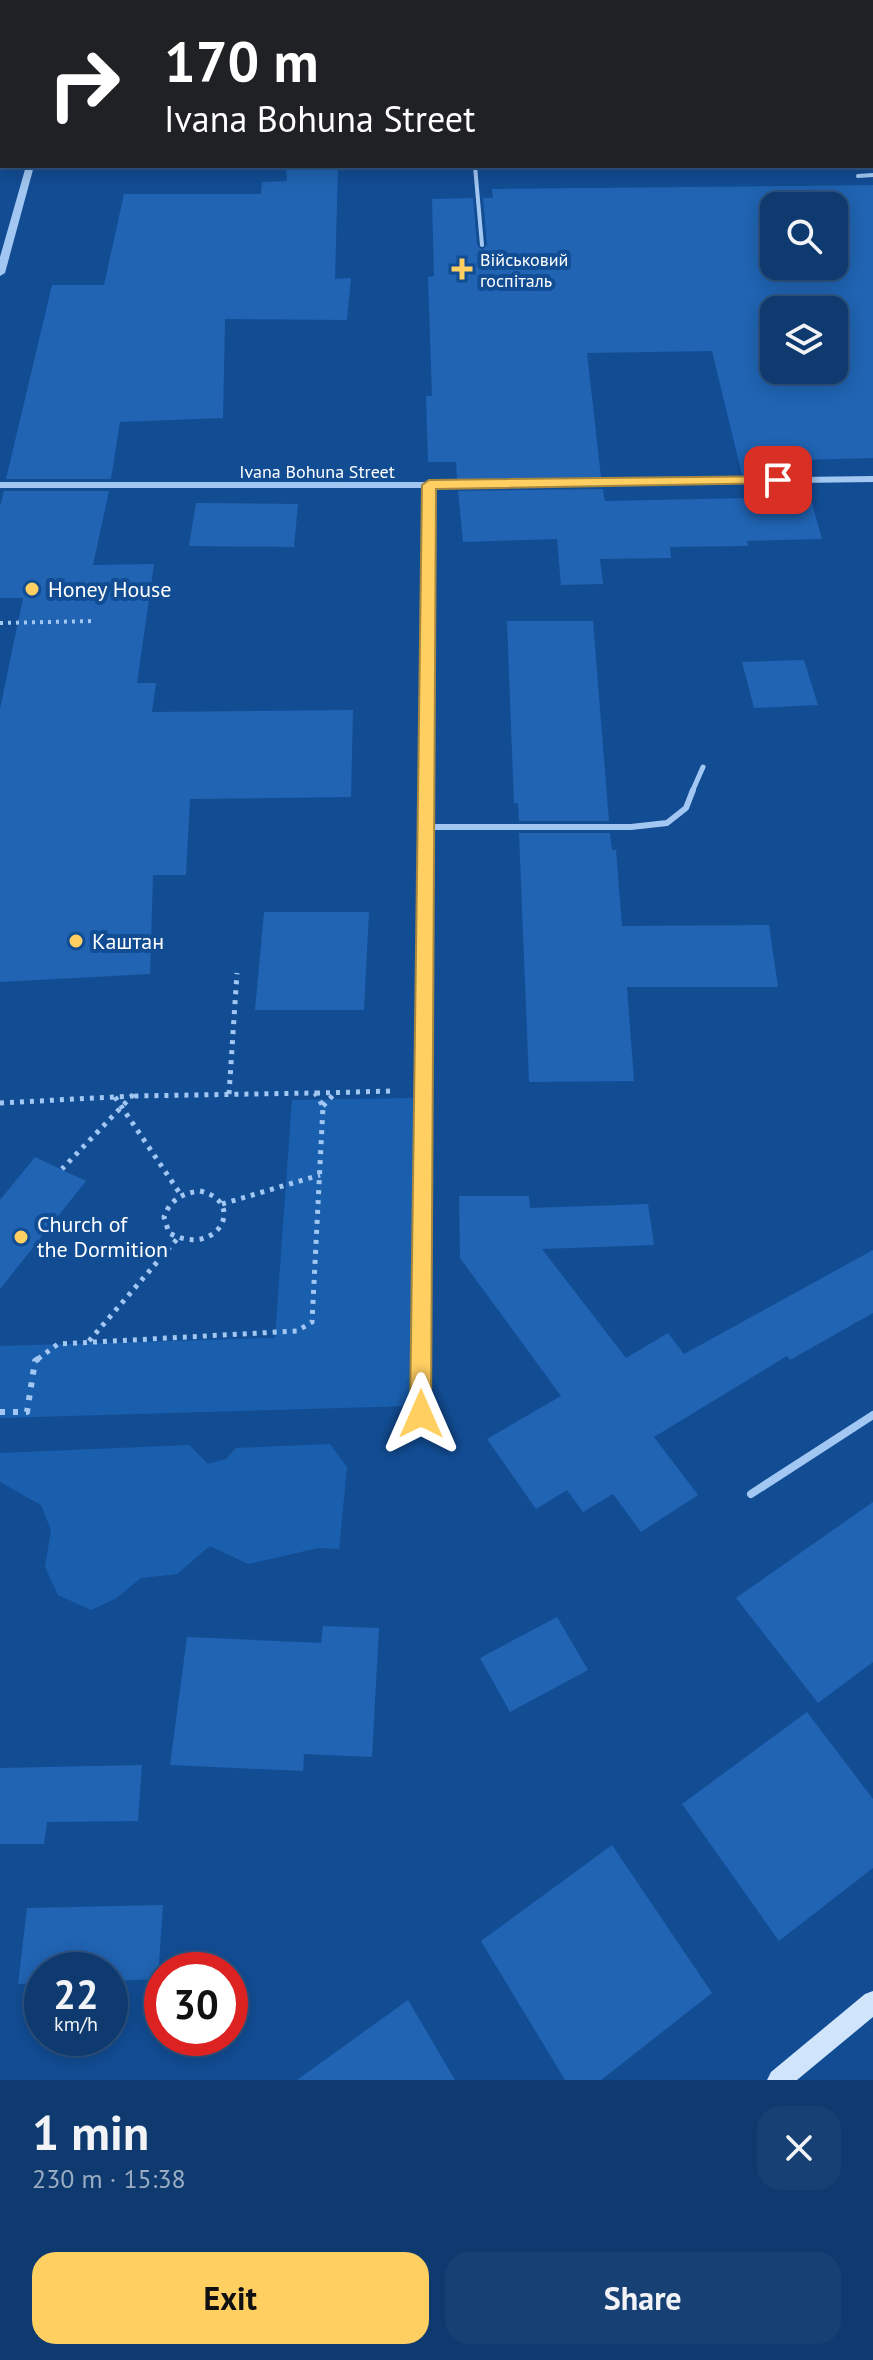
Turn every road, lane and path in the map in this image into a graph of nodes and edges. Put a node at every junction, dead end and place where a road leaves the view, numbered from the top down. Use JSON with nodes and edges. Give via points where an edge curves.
{"nodes":[{"id":1,"x":29,"y":168,"type":"edge"},
{"id":2,"x":475,"y":168,"type":"edge"},
{"id":3,"x":873,"y":175,"type":"edge"},
{"id":4,"x":858,"y":176,"type":"dead end"},
{"id":5,"x":482,"y":245,"type":"dead end"},
{"id":6,"x":0,"y":273,"type":"edge"},
{"id":7,"x":873,"y":479,"type":"edge"},
{"id":8,"x":0,"y":485,"type":"edge"},
{"id":9,"x":429,"y":485,"type":"junction"},
{"id":10,"x":95,"y":621,"type":"dead end"},
{"id":11,"x":0,"y":623,"type":"edge"},
{"id":12,"x":703,"y":767,"type":"dead end"},
{"id":13,"x":426,"y":827,"type":"junction"},
{"id":14,"x":237,"y":973,"type":"dead end"},
{"id":15,"x":424,"y":1090,"type":"junction"},
{"id":16,"x":336,"y":1092,"type":"junction"},
{"id":17,"x":315,"y":1093,"type":"junction"},
{"id":18,"x":229,"y":1094,"type":"junction"},
{"id":19,"x":132,"y":1096,"type":"junction"},
{"id":20,"x":115,"y":1097,"type":"junction"},
{"id":21,"x":0,"y":1103,"type":"edge"},
{"id":22,"x":323,"y":1106,"type":"junction"},
{"id":23,"x":122,"y":1107,"type":"junction"},
{"id":24,"x":62,"y":1169,"type":"dead end"},
{"id":25,"x":320,"y":1175,"type":"junction"},
{"id":26,"x":181,"y":1195,"type":"junction"},
{"id":27,"x":222,"y":1204,"type":"junction"},
{"id":28,"x":177,"y":1239,"type":"junction"},
{"id":29,"x":88,"y":1342,"type":"junction"},
{"id":30,"x":0,"y":1412,"type":"edge"},
{"id":31,"x":421,"y":1414,"type":"dead end"},
{"id":32,"x":873,"y":1415,"type":"edge"},
{"id":33,"x":751,"y":1494,"type":"dead end"},
{"id":34,"x":873,"y":2002,"type":"edge"},
{"id":35,"x":779,"y":2080,"type":"edge"}],
"edges":[{"from":1,"to":6,"type":"street"},
{"from":2,"to":5,"type":"lane"},
{"from":3,"to":4,"type":"lane"},
{"from":7,"to":9,"type":"street","name":"Ivana Bohuna Street"},
{"from":8,"to":9,"type":"street","name":"Ivana Bohuna Street"},
{"from":9,"to":13,"type":"street"},
{"from":10,"to":11,"type":"path"},
{"from":12,"to":13,"type":"lane","via":[[686,808],[667,823]]},
{"from":13,"to":15,"type":"street"},
{"from":14,"to":18,"type":"path"},
{"from":15,"to":16,"type":"path"},
{"from":15,"to":31,"type":"street"},
{"from":16,"to":17,"type":"path"},
{"from":16,"to":22,"type":"path"},
{"from":17,"to":18,"type":"path"},
{"from":17,"to":22,"type":"path"},
{"from":18,"to":19,"type":"path"},
{"from":19,"to":20,"type":"path"},
{"from":19,"to":23,"type":"path"},
{"from":20,"to":21,"type":"path"},
{"from":20,"to":23,"type":"path"},
{"from":22,"to":25,"type":"path"},
{"from":23,"to":24,"type":"path"},
{"from":23,"to":26,"type":"path"},
{"from":25,"to":27,"type":"path"},
{"from":25,"to":29,"type":"path","via":[[312,1322],[297,1331]]},
{"from":26,"to":27,"type":"path","via":[[200,1191]]},
{"from":26,"to":28,"type":"path","via":[[164,1217],[164,1226]]},
{"from":27,"to":28,"type":"path","via":[[224,1219],[216,1234],[197,1243]]},
{"from":28,"to":29,"type":"path"},
{"from":29,"to":30,"type":"path","via":[[58,1344],[35,1361],[27,1412]]},
{"from":32,"to":33,"type":"lane"},
{"from":34,"to":35,"type":"main road"}]}
